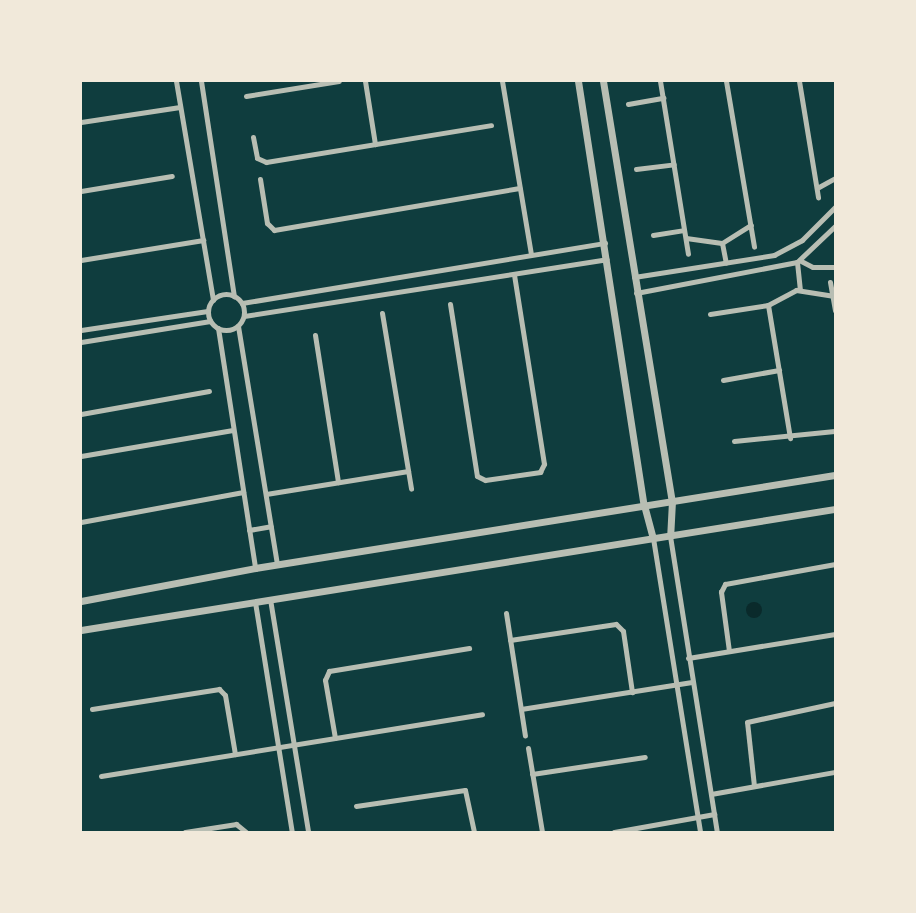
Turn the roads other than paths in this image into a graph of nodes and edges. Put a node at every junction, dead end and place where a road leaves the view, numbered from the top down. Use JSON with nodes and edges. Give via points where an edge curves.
{"nodes":[{"id":1,"x":176,"y":81,"type":"edge"},
{"id":2,"x":201,"y":81,"type":"edge"},
{"id":3,"x":339,"y":81,"type":"edge"},
{"id":4,"x":364,"y":81,"type":"edge"},
{"id":5,"x":502,"y":81,"type":"edge"},
{"id":6,"x":578,"y":81,"type":"edge"},
{"id":7,"x":603,"y":81,"type":"edge"},
{"id":8,"x":660,"y":81,"type":"edge"},
{"id":9,"x":726,"y":81,"type":"edge"},
{"id":10,"x":800,"y":81,"type":"edge"},
{"id":11,"x":246,"y":96,"type":"dead end"},
{"id":12,"x":663,"y":99,"type":"junction"},
{"id":13,"x":628,"y":104,"type":"dead end"},
{"id":14,"x":180,"y":107,"type":"junction"},
{"id":15,"x":81,"y":122,"type":"edge"},
{"id":16,"x":491,"y":125,"type":"dead end"},
{"id":17,"x":253,"y":137,"type":"dead end"},
{"id":18,"x":375,"y":144,"type":"junction"},
{"id":19,"x":674,"y":164,"type":"junction"},
{"id":20,"x":636,"y":169,"type":"dead end"},
{"id":21,"x":172,"y":176,"type":"dead end"},
{"id":22,"x":835,"y":178,"type":"edge"},
{"id":23,"x":260,"y":179,"type":"dead end"},
{"id":24,"x":519,"y":188,"type":"junction"},
{"id":25,"x":817,"y":188,"type":"junction"},
{"id":26,"x":81,"y":191,"type":"edge"},
{"id":27,"x":818,"y":197,"type":"dead end"},
{"id":28,"x":835,"y":207,"type":"edge"},
{"id":29,"x":750,"y":225,"type":"junction"},
{"id":30,"x":835,"y":226,"type":"edge"},
{"id":31,"x":684,"y":230,"type":"junction"},
{"id":32,"x":653,"y":235,"type":"dead end"},
{"id":33,"x":686,"y":238,"type":"junction"},
{"id":34,"x":202,"y":240,"type":"junction"},
{"id":35,"x":605,"y":243,"type":"junction"},
{"id":36,"x":722,"y":243,"type":"junction"},
{"id":37,"x":754,"y":247,"type":"dead end"},
{"id":38,"x":688,"y":254,"type":"dead end"},
{"id":39,"x":531,"y":255,"type":"junction"},
{"id":40,"x":607,"y":259,"type":"junction"},
{"id":41,"x":81,"y":260,"type":"edge"},
{"id":42,"x":799,"y":261,"type":"junction"},
{"id":43,"x":726,"y":263,"type":"junction"},
{"id":44,"x":476,"y":264,"type":"junction"},
{"id":45,"x":702,"y":267,"type":"junction"},
{"id":46,"x":835,"y":267,"type":"edge"},
{"id":47,"x":675,"y":271,"type":"junction"},
{"id":48,"x":514,"y":273,"type":"junction"},
{"id":49,"x":634,"y":278,"type":"junction"},
{"id":50,"x":479,"y":279,"type":"junction"},
{"id":51,"x":704,"y":281,"type":"junction"},
{"id":52,"x":830,"y":282,"type":"dead end"},
{"id":53,"x":677,"y":285,"type":"junction"},
{"id":54,"x":800,"y":290,"type":"junction"},
{"id":55,"x":636,"y":293,"type":"junction"},
{"id":56,"x":234,"y":296,"type":"junction"},
{"id":57,"x":832,"y":296,"type":"junction"},
{"id":58,"x":213,"y":300,"type":"junction"},
{"id":59,"x":242,"y":303,"type":"junction"},
{"id":60,"x":450,"y":304,"type":"dead end"},
{"id":61,"x":768,"y":305,"type":"junction"},
{"id":62,"x":208,"y":310,"type":"junction"},
{"id":63,"x":835,"y":311,"type":"edge"},
{"id":64,"x":382,"y":313,"type":"dead end"},
{"id":65,"x":710,"y":314,"type":"dead end"},
{"id":66,"x":244,"y":316,"type":"junction"},
{"id":67,"x":210,"y":321,"type":"junction"},
{"id":68,"x":238,"y":326,"type":"junction"},
{"id":69,"x":218,"y":328,"type":"junction"},
{"id":70,"x":81,"y":330,"type":"edge"},
{"id":71,"x":315,"y":334,"type":"dead end"},
{"id":72,"x":82,"y":342,"type":"edge"},
{"id":73,"x":779,"y":370,"type":"junction"},
{"id":74,"x":723,"y":380,"type":"dead end"},
{"id":75,"x":209,"y":391,"type":"dead end"},
{"id":76,"x":81,"y":414,"type":"edge"},
{"id":77,"x":233,"y":430,"type":"junction"},
{"id":78,"x":835,"y":431,"type":"edge"},
{"id":79,"x":790,"y":438,"type":"junction"},
{"id":80,"x":734,"y":441,"type":"dead end"},
{"id":81,"x":81,"y":456,"type":"edge"},
{"id":82,"x":408,"y":471,"type":"junction"},
{"id":83,"x":835,"y":475,"type":"edge"},
{"id":84,"x":338,"y":482,"type":"junction"},
{"id":85,"x":411,"y":489,"type":"dead end"},
{"id":86,"x":243,"y":492,"type":"junction"},
{"id":87,"x":266,"y":494,"type":"junction"},
{"id":88,"x":672,"y":501,"type":"junction"},
{"id":89,"x":644,"y":505,"type":"junction"},
{"id":90,"x":835,"y":509,"type":"edge"},
{"id":91,"x":81,"y":522,"type":"edge"},
{"id":92,"x":271,"y":526,"type":"junction"},
{"id":93,"x":249,"y":530,"type":"junction"},
{"id":94,"x":670,"y":536,"type":"junction"},
{"id":95,"x":653,"y":538,"type":"junction"},
{"id":96,"x":835,"y":564,"type":"edge"},
{"id":97,"x":278,"y":565,"type":"junction"},
{"id":98,"x":255,"y":568,"type":"junction"},
{"id":99,"x":270,"y":599,"type":"junction"},
{"id":100,"x":81,"y":601,"type":"edge"},
{"id":101,"x":255,"y":602,"type":"junction"},
{"id":102,"x":506,"y":613,"type":"dead end"},
{"id":103,"x":81,"y":630,"type":"edge"},
{"id":104,"x":835,"y":634,"type":"edge"},
{"id":105,"x":510,"y":639,"type":"junction"},
{"id":106,"x":469,"y":648,"type":"dead end"},
{"id":107,"x":729,"y":651,"type":"junction"},
{"id":108,"x":688,"y":658,"type":"junction"},
{"id":109,"x":692,"y":682,"type":"junction"},
{"id":110,"x":676,"y":685,"type":"junction"},
{"id":111,"x":632,"y":692,"type":"junction"},
{"id":112,"x":835,"y":703,"type":"edge"},
{"id":113,"x":92,"y":709,"type":"dead end"},
{"id":114,"x":521,"y":709,"type":"junction"},
{"id":115,"x":483,"y":714,"type":"dead end"},
{"id":116,"x":525,"y":736,"type":"dead end"},
{"id":117,"x":335,"y":738,"type":"junction"},
{"id":118,"x":294,"y":744,"type":"junction"},
{"id":119,"x":278,"y":747,"type":"junction"},
{"id":120,"x":528,"y":748,"type":"dead end"},
{"id":121,"x":235,"y":754,"type":"junction"},
{"id":122,"x":645,"y":757,"type":"dead end"},
{"id":123,"x":835,"y":772,"type":"edge"},
{"id":124,"x":532,"y":774,"type":"junction"},
{"id":125,"x":101,"y":776,"type":"dead end"},
{"id":126,"x":754,"y":786,"type":"junction"},
{"id":127,"x":711,"y":794,"type":"junction"},
{"id":128,"x":356,"y":806,"type":"dead end"},
{"id":129,"x":714,"y":814,"type":"junction"},
{"id":130,"x":698,"y":817,"type":"junction"},
{"id":131,"x":185,"y":832,"type":"edge"},
{"id":132,"x":246,"y":832,"type":"edge"},
{"id":133,"x":292,"y":832,"type":"edge"},
{"id":134,"x":308,"y":832,"type":"edge"},
{"id":135,"x":474,"y":832,"type":"edge"},
{"id":136,"x":542,"y":832,"type":"edge"},
{"id":137,"x":614,"y":832,"type":"edge"},
{"id":138,"x":700,"y":832,"type":"edge"},
{"id":139,"x":717,"y":832,"type":"edge"}],
"edges":[{"from":1,"to":14,"type":"street"},
{"from":2,"to":56,"type":"street"},
{"from":3,"to":11,"type":"street"},
{"from":4,"to":18,"type":"street"},
{"from":5,"to":24,"type":"street"},
{"from":6,"to":35,"type":"street"},
{"from":7,"to":49,"type":"street"},
{"from":8,"to":12,"type":"street"},
{"from":9,"to":29,"type":"street"},
{"from":10,"to":25,"type":"street"},
{"from":12,"to":13,"type":"street"},
{"from":12,"to":19,"type":"street"},
{"from":14,"to":15,"type":"street"},
{"from":14,"to":34,"type":"street"},
{"from":16,"to":18,"type":"street"},
{"from":17,"to":18,"type":"street","via":[[256,155],[263,162]]},
{"from":19,"to":20,"type":"street"},
{"from":19,"to":31,"type":"street"},
{"from":21,"to":26,"type":"street"},
{"from":22,"to":25,"type":"street"},
{"from":23,"to":24,"type":"street","via":[[267,223],[274,230]]},
{"from":24,"to":39,"type":"street"},
{"from":25,"to":27,"type":"street"},
{"from":28,"to":43,"type":"street","via":[[788,250]]},
{"from":29,"to":36,"type":"street"},
{"from":29,"to":37,"type":"street"},
{"from":30,"to":42,"type":"street"},
{"from":31,"to":32,"type":"street"},
{"from":31,"to":33,"type":"street"},
{"from":33,"to":36,"type":"street"},
{"from":33,"to":38,"type":"street"},
{"from":34,"to":41,"type":"street"},
{"from":34,"to":58,"type":"street"},
{"from":35,"to":39,"type":"street"},
{"from":35,"to":40,"type":"street"},
{"from":36,"to":43,"type":"street"},
{"from":39,"to":44,"type":"street"},
{"from":40,"to":48,"type":"street"},
{"from":40,"to":89,"type":"street"},
{"from":42,"to":46,"type":"street","via":[[813,267]]},
{"from":42,"to":51,"type":"street"},
{"from":42,"to":54,"type":"street"},
{"from":43,"to":45,"type":"street"},
{"from":44,"to":50,"type":"street"},
{"from":44,"to":59,"type":"street"},
{"from":45,"to":47,"type":"street"},
{"from":45,"to":51,"type":"street"},
{"from":47,"to":49,"type":"street"},
{"from":47,"to":53,"type":"street"},
{"from":48,"to":50,"type":"street"},
{"from":48,"to":60,"type":"street","via":[[544,464],[540,472],[486,480],[477,476]]},
{"from":49,"to":55,"type":"street"},
{"from":50,"to":66,"type":"street"},
{"from":51,"to":53,"type":"street"},
{"from":52,"to":57,"type":"street"},
{"from":53,"to":55,"type":"street"},
{"from":54,"to":57,"type":"street"},
{"from":54,"to":61,"type":"street"},
{"from":55,"to":88,"type":"street"},
{"from":56,"to":58,"type":"street","via":[[223,294]]},
{"from":56,"to":59,"type":"street"},
{"from":57,"to":63,"type":"street"},
{"from":58,"to":62,"type":"street"},
{"from":59,"to":66,"type":"street"},
{"from":61,"to":65,"type":"street"},
{"from":61,"to":73,"type":"street"},
{"from":62,"to":67,"type":"street"},
{"from":62,"to":70,"type":"street"},
{"from":64,"to":82,"type":"street"},
{"from":66,"to":68,"type":"street"},
{"from":67,"to":69,"type":"street"},
{"from":67,"to":72,"type":"street"},
{"from":68,"to":69,"type":"street"},
{"from":68,"to":87,"type":"street"},
{"from":69,"to":77,"type":"street"},
{"from":70,"to":72,"type":"street"},
{"from":71,"to":84,"type":"street"},
{"from":73,"to":74,"type":"street"},
{"from":73,"to":79,"type":"street"},
{"from":75,"to":76,"type":"street"},
{"from":77,"to":81,"type":"street"},
{"from":77,"to":86,"type":"street"},
{"from":78,"to":79,"type":"street"},
{"from":79,"to":80,"type":"street"},
{"from":82,"to":84,"type":"street"},
{"from":82,"to":85,"type":"street"},
{"from":83,"to":88,"type":"street"},
{"from":84,"to":87,"type":"street"},
{"from":86,"to":91,"type":"street"},
{"from":86,"to":93,"type":"street"},
{"from":87,"to":92,"type":"street"},
{"from":88,"to":89,"type":"street"},
{"from":88,"to":94,"type":"street"},
{"from":89,"to":95,"type":"street"},
{"from":89,"to":97,"type":"street"},
{"from":90,"to":94,"type":"street"},
{"from":92,"to":93,"type":"street"},
{"from":92,"to":97,"type":"street"},
{"from":93,"to":98,"type":"street"},
{"from":94,"to":95,"type":"street"},
{"from":94,"to":108,"type":"street"},
{"from":95,"to":99,"type":"street"},
{"from":95,"to":110,"type":"street"},
{"from":96,"to":107,"type":"street","via":[[725,584],[721,592]]},
{"from":97,"to":98,"type":"street"},
{"from":98,"to":100,"type":"street"},
{"from":99,"to":101,"type":"street"},
{"from":99,"to":118,"type":"street"},
{"from":101,"to":103,"type":"street"},
{"from":101,"to":119,"type":"street"},
{"from":102,"to":105,"type":"street"},
{"from":104,"to":107,"type":"street"},
{"from":105,"to":111,"type":"street","via":[[616,624],[623,631]]},
{"from":105,"to":114,"type":"street"},
{"from":106,"to":117,"type":"street","via":[[329,671],[325,680]]},
{"from":107,"to":108,"type":"street"},
{"from":108,"to":109,"type":"street"},
{"from":109,"to":110,"type":"street"},
{"from":109,"to":127,"type":"street"},
{"from":110,"to":111,"type":"street"},
{"from":110,"to":130,"type":"street"},
{"from":111,"to":114,"type":"street"},
{"from":112,"to":126,"type":"street","via":[[747,722]]},
{"from":113,"to":121,"type":"street","via":[[219,689],[225,695]]},
{"from":114,"to":116,"type":"street"},
{"from":115,"to":117,"type":"street"},
{"from":117,"to":118,"type":"street"},
{"from":118,"to":119,"type":"street"},
{"from":118,"to":134,"type":"street"},
{"from":119,"to":121,"type":"street"},
{"from":119,"to":133,"type":"street"},
{"from":120,"to":124,"type":"street"},
{"from":121,"to":125,"type":"street"},
{"from":122,"to":124,"type":"street"},
{"from":123,"to":126,"type":"street"},
{"from":124,"to":136,"type":"street"},
{"from":126,"to":127,"type":"street"},
{"from":127,"to":129,"type":"street"},
{"from":128,"to":135,"type":"street","via":[[465,790]]},
{"from":129,"to":130,"type":"street"},
{"from":129,"to":139,"type":"street"},
{"from":130,"to":137,"type":"street"},
{"from":130,"to":138,"type":"street"},
{"from":131,"to":132,"type":"street","via":[[236,824]]}]}
